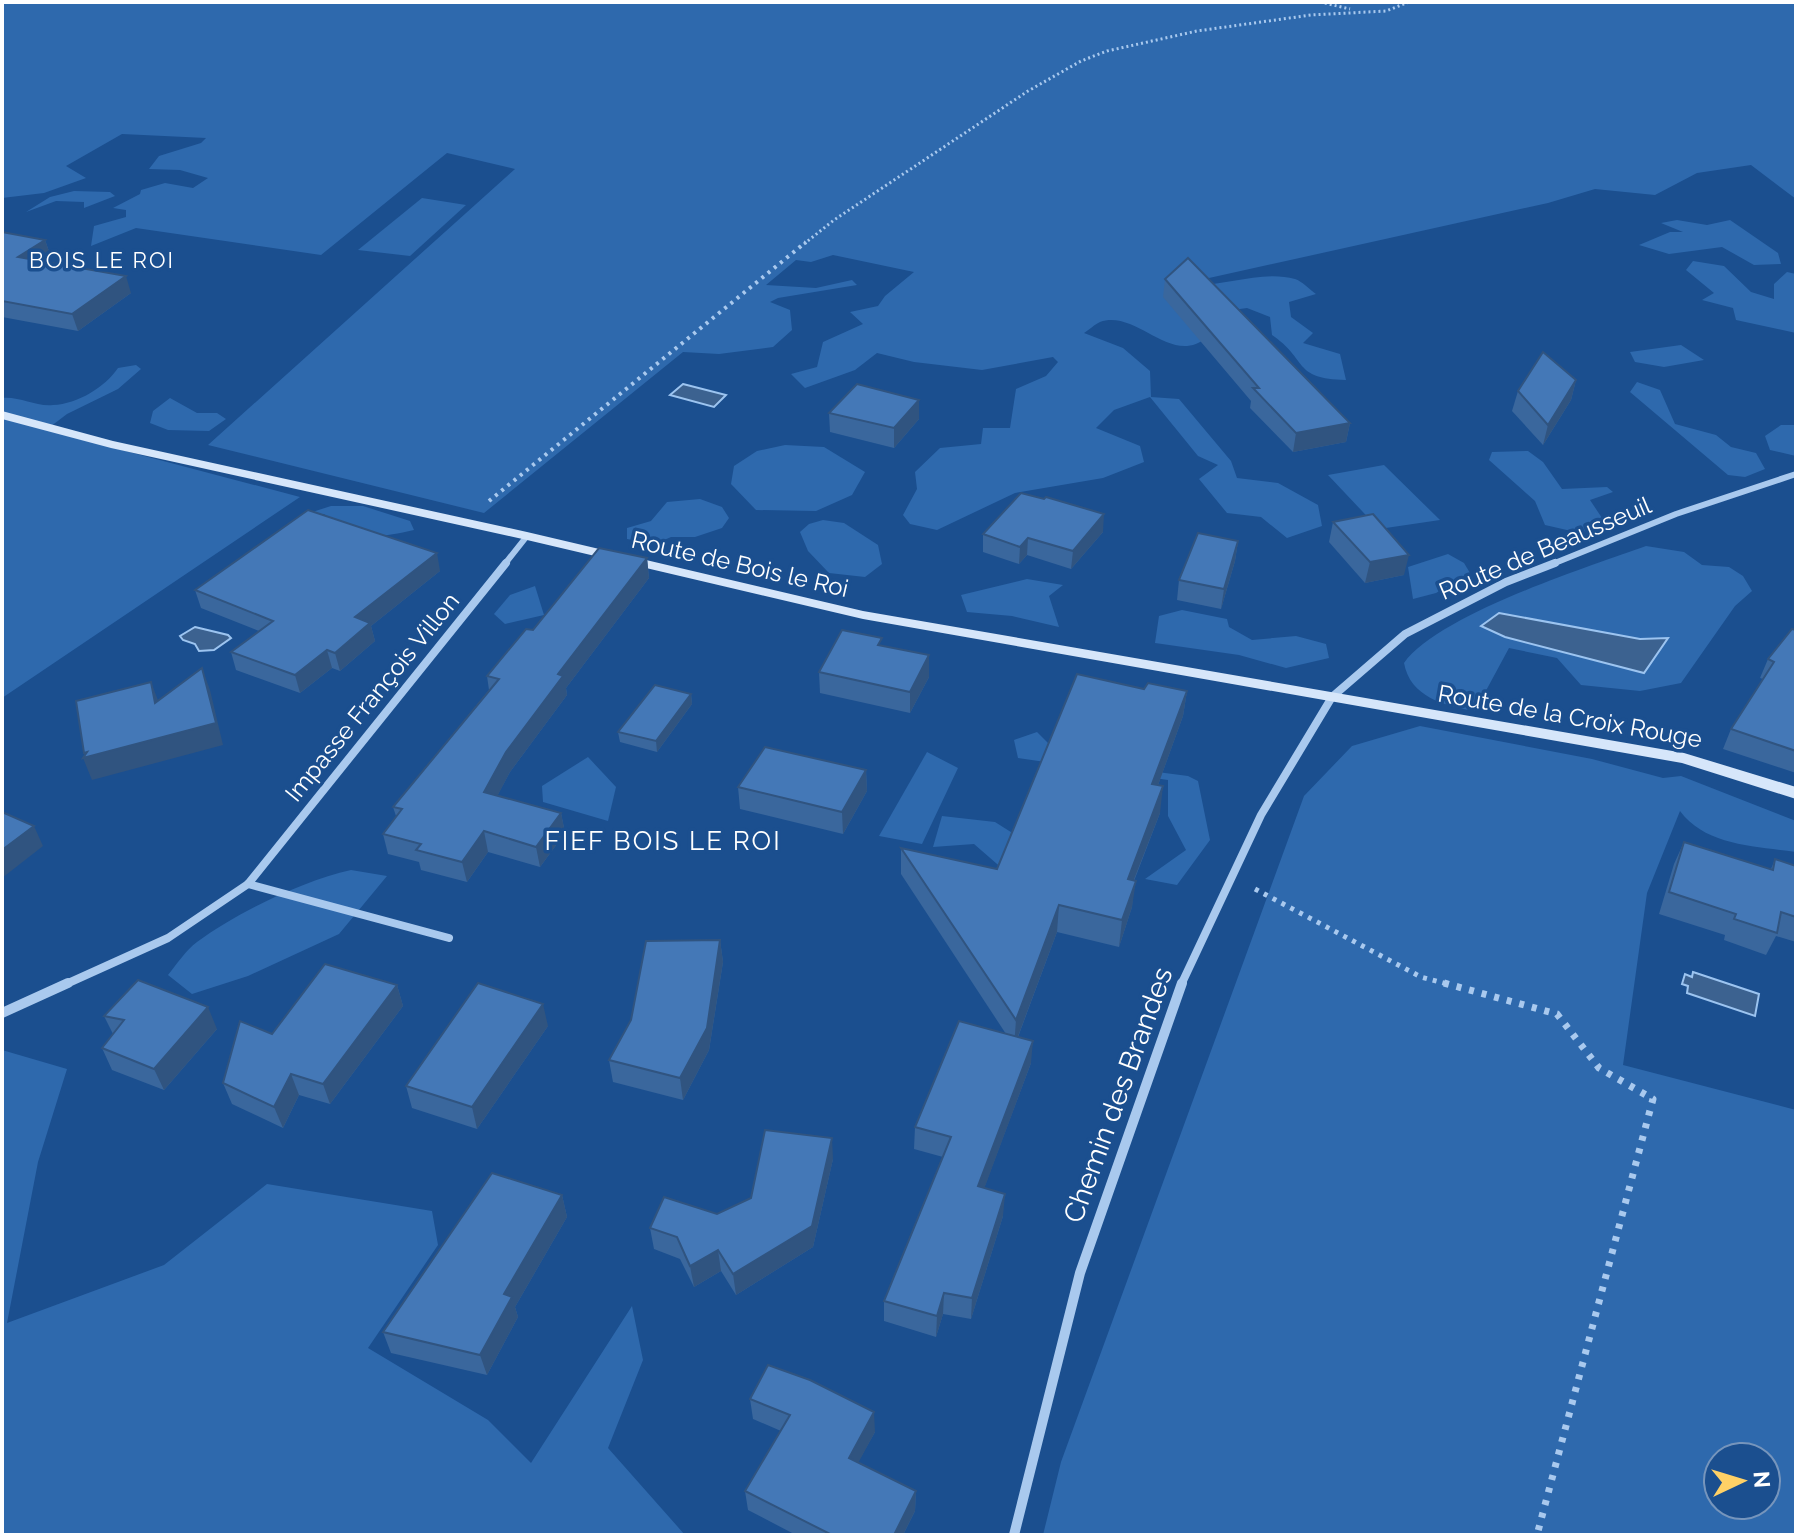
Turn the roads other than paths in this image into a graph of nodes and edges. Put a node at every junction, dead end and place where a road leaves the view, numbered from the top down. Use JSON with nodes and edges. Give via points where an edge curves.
{"nodes":[{"id":1,"x":2,"y":415,"type":"edge"},
{"id":2,"x":1796,"y":474,"type":"edge"},
{"id":3,"x":527,"y":536,"type":"junction"},
{"id":4,"x":1332,"y":697,"type":"junction"},
{"id":5,"x":1796,"y":793,"type":"edge"},
{"id":6,"x":248,"y":884,"type":"junction"},
{"id":7,"x":449,"y":938,"type":"dead end"},
{"id":8,"x":2,"y":1013,"type":"edge"},
{"id":9,"x":1014,"y":1535,"type":"edge"}],
"edges":[{"from":1,"to":3,"type":"street","name":"Route de Bois le Roi"},
{"from":2,"to":4,"type":"street","name":"Route de Beausseuil","via":[[1651,523],[1506,582],[1405,634]]},
{"from":3,"to":4,"type":"street","name":"Route de Bois le Roi","via":[[863,615]]},
{"from":3,"to":6,"type":"street","name":"Impasse François Villon"},
{"from":4,"to":5,"type":"street","name":"Route de la Croix Rouge","via":[[1684,758]]},
{"from":4,"to":9,"type":"street","name":"Chemin des Brandes","via":[[1261,815],[1179,989],[1080,1273]]},
{"from":6,"to":7,"type":"street"},
{"from":6,"to":8,"type":"street","name":"Impasse François Villon","via":[[168,938]]}]}
